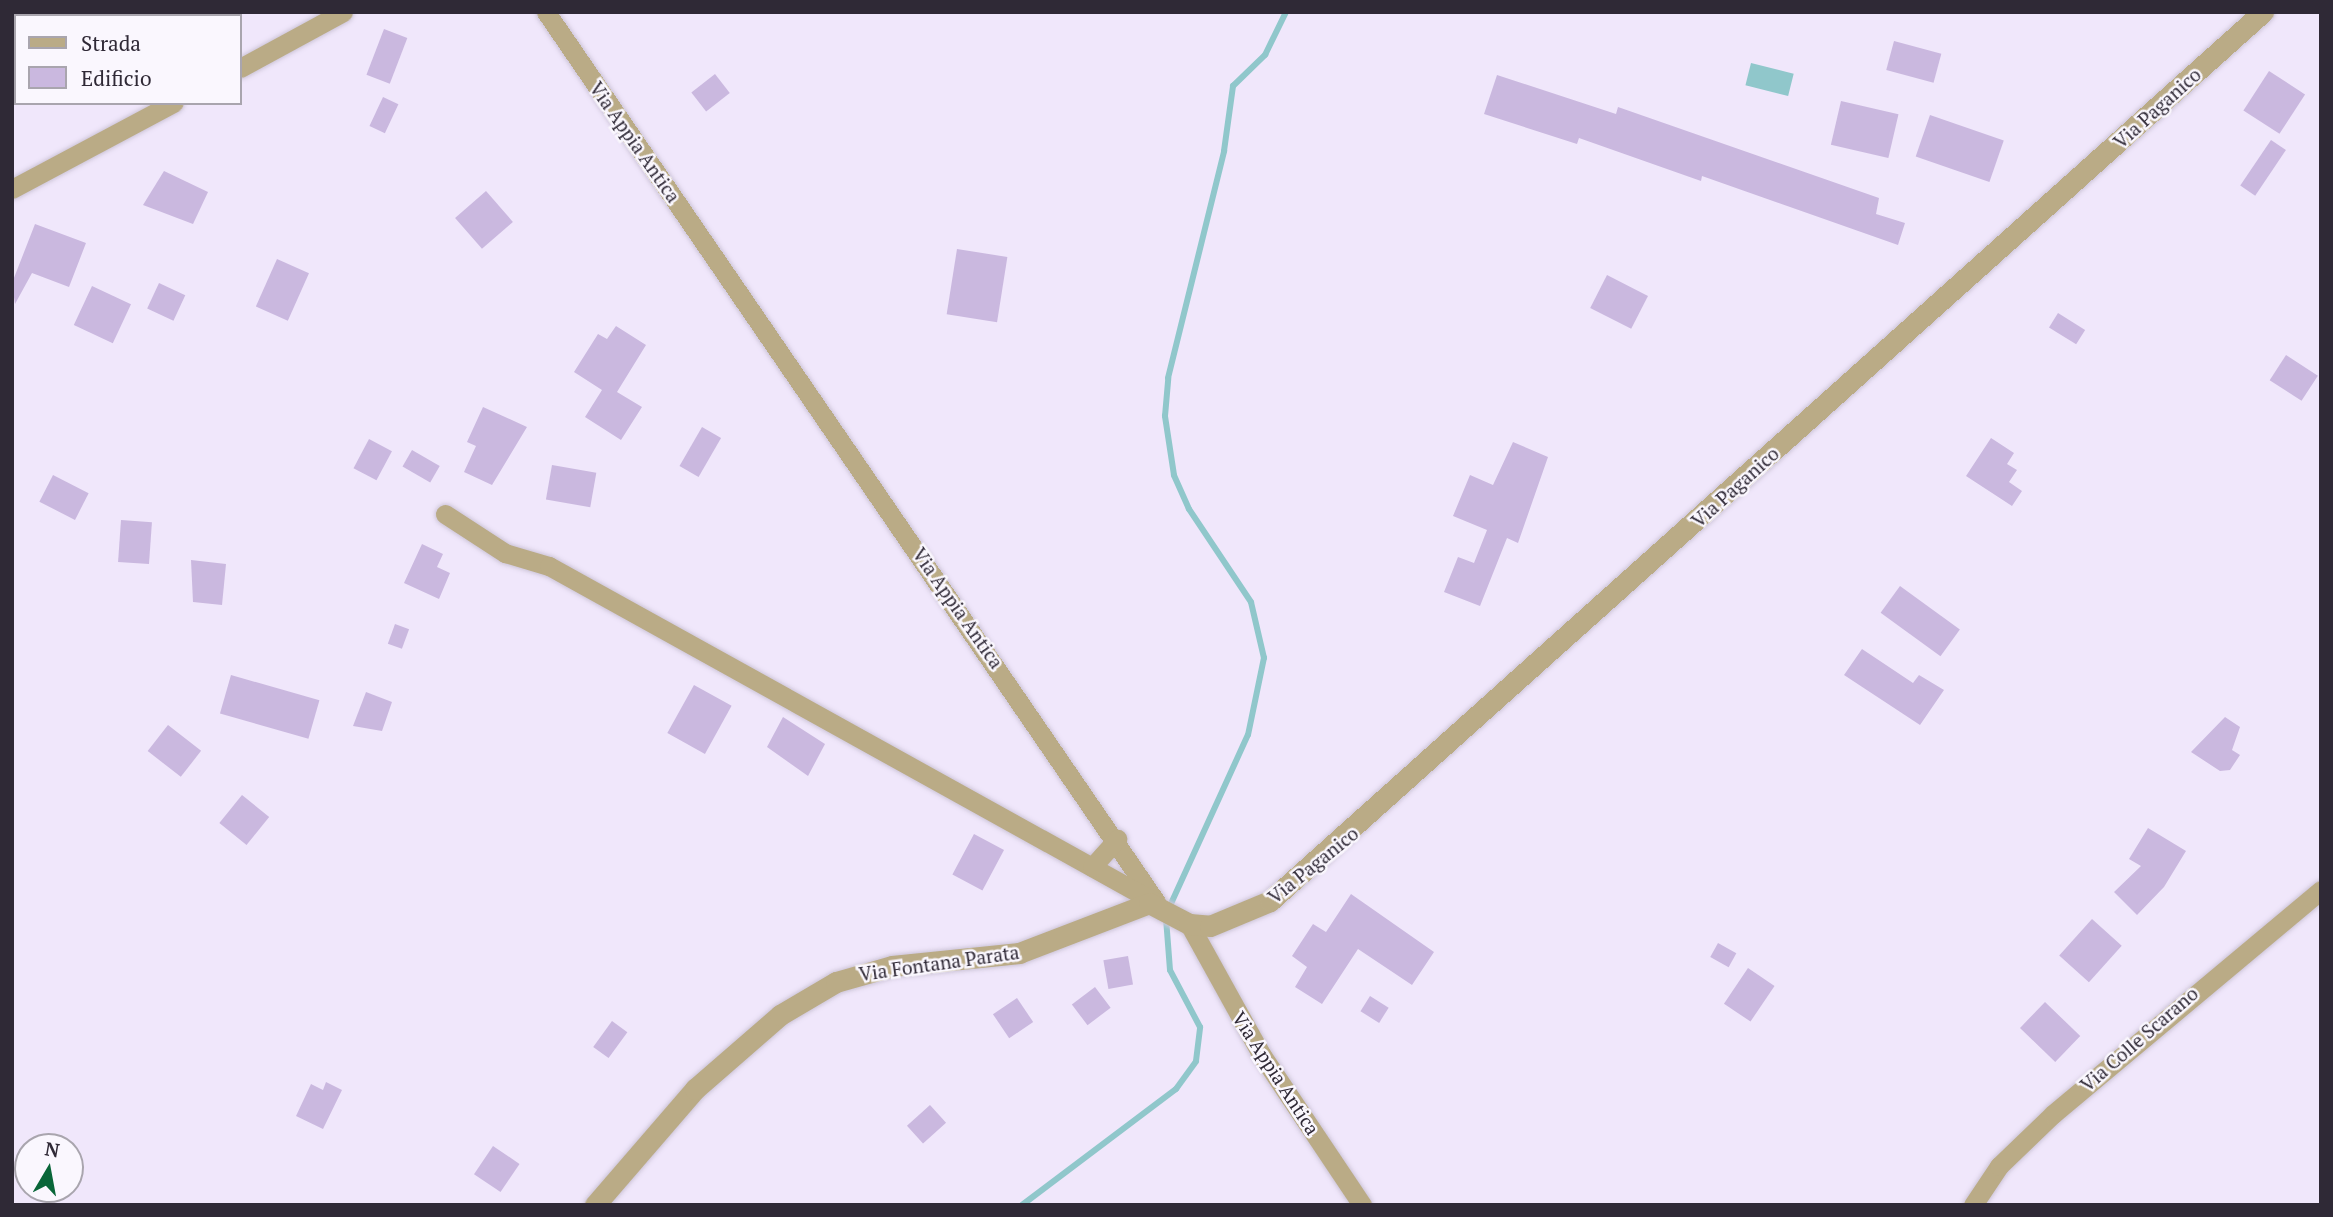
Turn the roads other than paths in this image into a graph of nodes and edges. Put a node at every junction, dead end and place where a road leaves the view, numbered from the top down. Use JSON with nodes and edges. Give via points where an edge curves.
{"nodes":[{"id":1,"x":343,"y":12,"type":"edge"},
{"id":2,"x":546,"y":12,"type":"edge"},
{"id":3,"x":2263,"y":12,"type":"edge"},
{"id":4,"x":242,"y":67,"type":"edge"},
{"id":5,"x":169,"y":105,"type":"edge"},
{"id":6,"x":12,"y":189,"type":"edge"},
{"id":7,"x":445,"y":514,"type":"dead end"},
{"id":8,"x":1117,"y":839,"type":"junction"},
{"id":9,"x":1092,"y":867,"type":"junction"},
{"id":10,"x":2321,"y":890,"type":"edge"},
{"id":11,"x":1156,"y":902,"type":"junction"},
{"id":12,"x":1189,"y":924,"type":"junction"},
{"id":13,"x":595,"y":1205,"type":"edge"},
{"id":14,"x":1362,"y":1205,"type":"edge"},
{"id":15,"x":1973,"y":1205,"type":"edge"}],
"edges":[{"from":1,"to":4,"type":"street"},
{"from":2,"to":8,"type":"street","name":"Via Appia Antica"},
{"from":3,"to":12,"type":"street","name":"Via Paganico","via":[[1318,863],[1244,917]]},
{"from":5,"to":6,"type":"street"},
{"from":7,"to":9,"type":"street","via":[[505,553],[549,566]]},
{"from":8,"to":9,"type":"street"},
{"from":8,"to":11,"type":"street","name":"Via Appia Antica"},
{"from":9,"to":11,"type":"street"},
{"from":10,"to":15,"type":"street","name":"Via Colle Scarano","via":[[2053,1114],[1999,1166]]},
{"from":11,"to":12,"type":"street","name":"Via Appia Antica"},
{"from":11,"to":13,"type":"street","name":"Via Fontana Parata","via":[[1019,953],[874,970],[817,991],[769,1023],[668,1115]]},
{"from":12,"to":14,"type":"street","name":"Via Appia Antica","via":[[1261,1054]]}]}
